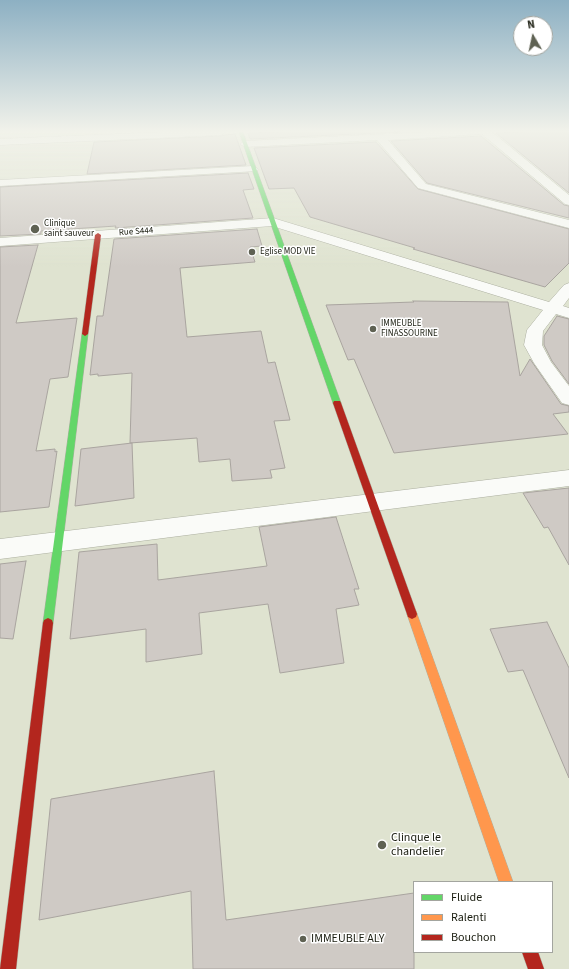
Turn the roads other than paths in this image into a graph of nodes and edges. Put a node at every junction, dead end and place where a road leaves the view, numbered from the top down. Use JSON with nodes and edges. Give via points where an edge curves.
{"nodes":[{"id":1,"x":104,"y":177,"type":"edge"},
{"id":2,"x":256,"y":177,"type":"edge"},
{"id":3,"x":415,"y":177,"type":"edge"},
{"id":4,"x":540,"y":177,"type":"edge"},
{"id":5,"x":0,"y":183,"type":"edge"},
{"id":6,"x":569,"y":201,"type":"edge"},
{"id":7,"x":273,"y":222,"type":"junction"},
{"id":8,"x":569,"y":224,"type":"edge"},
{"id":9,"x":98,"y":235,"type":"junction"},
{"id":10,"x":0,"y":242,"type":"edge"},
{"id":11,"x":569,"y":288,"type":"edge"},
{"id":12,"x":561,"y":310,"type":"edge"},
{"id":13,"x":569,"y":399,"type":"edge"},
{"id":14,"x":569,"y":478,"type":"edge"},
{"id":15,"x":373,"y":502,"type":"junction"},
{"id":16,"x":57,"y":542,"type":"junction"},
{"id":17,"x":0,"y":549,"type":"edge"},
{"id":18,"x":506,"y":881,"type":"edge"},
{"id":19,"x":530,"y":953,"type":"edge"},
{"id":20,"x":8,"y":969,"type":"edge"},
{"id":21,"x":536,"y":969,"type":"edge"}],
"edges":[{"from":1,"to":5,"type":"street"},
{"from":2,"to":7,"type":"street"},
{"from":3,"to":8,"type":"street","via":[[422,186]]},
{"from":4,"to":6,"type":"street"},
{"from":7,"to":9,"type":"street","name":"Rue S444"},
{"from":7,"to":12,"type":"street"},
{"from":7,"to":15,"type":"street"},
{"from":9,"to":10,"type":"street","name":"Rue S444"},
{"from":9,"to":16,"type":"street"},
{"from":11,"to":12,"type":"street"},
{"from":12,"to":13,"type":"street","via":[[535,330],[533,345]]},
{"from":14,"to":15,"type":"street"},
{"from":15,"to":16,"type":"street"},
{"from":15,"to":18,"type":"street"},
{"from":16,"to":17,"type":"street"},
{"from":16,"to":20,"type":"street"},
{"from":19,"to":21,"type":"street"}]}
